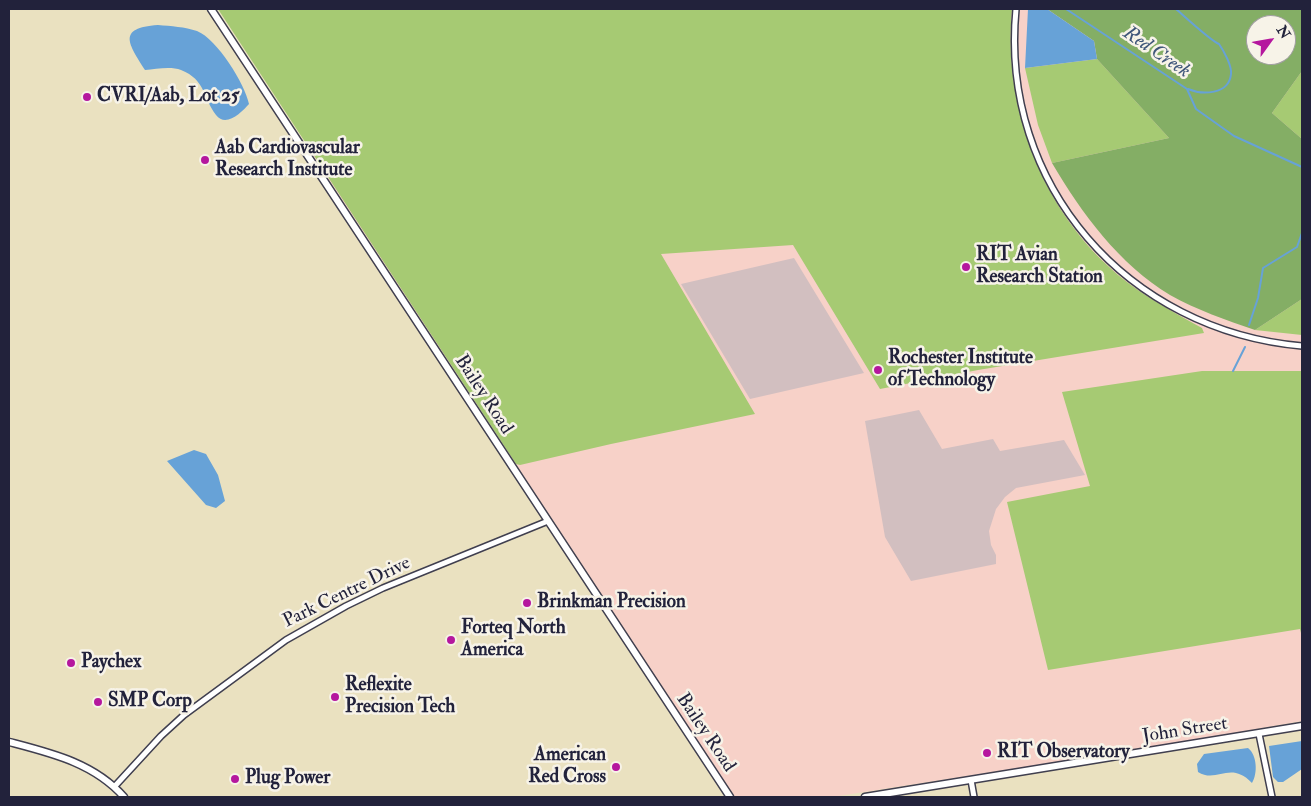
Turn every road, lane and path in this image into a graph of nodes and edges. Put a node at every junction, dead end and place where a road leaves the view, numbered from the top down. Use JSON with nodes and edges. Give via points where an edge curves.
{"nodes":[{"id":1,"x":211,"y":9,"type":"edge"},
{"id":2,"x":1016,"y":9,"type":"edge"},
{"id":3,"x":1302,"y":346,"type":"edge"},
{"id":4,"x":548,"y":521,"type":"junction"},
{"id":5,"x":1302,"y":726,"type":"edge"},
{"id":6,"x":1259,"y":734,"type":"junction"},
{"id":7,"x":9,"y":742,"type":"edge"},
{"id":8,"x":971,"y":780,"type":"junction"},
{"id":9,"x":115,"y":786,"type":"junction"},
{"id":10,"x":124,"y":797,"type":"edge"},
{"id":11,"x":730,"y":797,"type":"edge"},
{"id":12,"x":865,"y":797,"type":"edge"},
{"id":13,"x":974,"y":797,"type":"edge"},
{"id":14,"x":1272,"y":797,"type":"edge"}],
"edges":[{"from":1,"to":4,"type":"street","name":"Bailey Road"},
{"from":2,"to":3,"type":"street","via":[[1016,70],[1029,134],[1057,196],[1090,241],[1130,280],[1182,313],[1232,333]]},
{"from":4,"to":9,"type":"street","name":"Park Centre Drive","via":[[383,588],[286,640],[184,715]]},
{"from":4,"to":11,"type":"street","name":"Bailey Road"},
{"from":5,"to":6,"type":"street","name":"John Street"},
{"from":6,"to":8,"type":"street","name":"John Street"},
{"from":6,"to":14,"type":"street"},
{"from":7,"to":9,"type":"street","via":[[70,760],[91,769]]},
{"from":8,"to":12,"type":"street","name":"John Street"},
{"from":8,"to":13,"type":"street"},
{"from":9,"to":10,"type":"street"}]}
